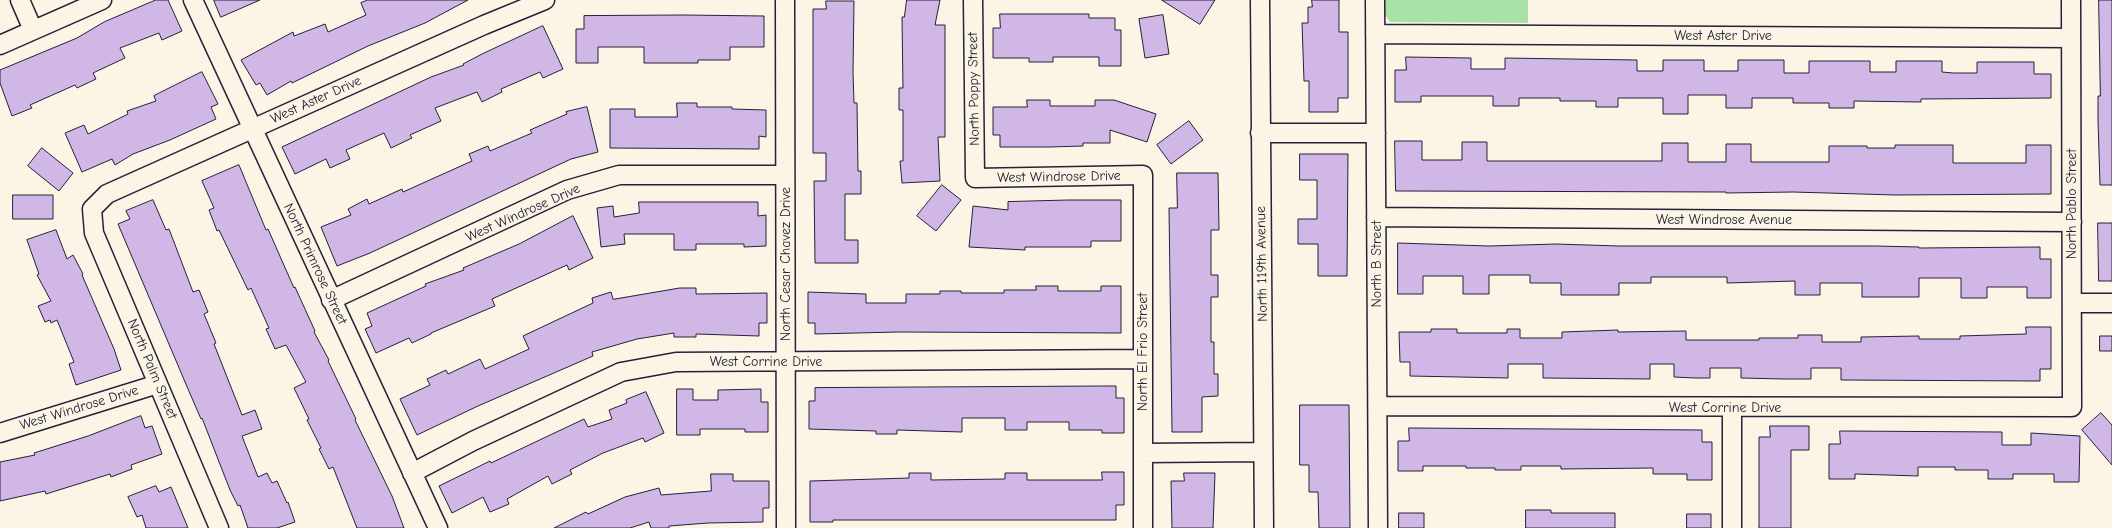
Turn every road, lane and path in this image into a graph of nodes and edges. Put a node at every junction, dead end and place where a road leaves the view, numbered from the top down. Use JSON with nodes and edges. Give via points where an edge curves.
{"nodes":[{"id":1,"x":20,"y":0,"type":"edge"},
{"id":2,"x":102,"y":0,"type":"edge"},
{"id":3,"x":193,"y":0,"type":"edge"},
{"id":4,"x":545,"y":0,"type":"edge"},
{"id":5,"x":785,"y":0,"type":"edge"},
{"id":6,"x":973,"y":0,"type":"edge"},
{"id":7,"x":1260,"y":0,"type":"edge"},
{"id":8,"x":1375,"y":0,"type":"edge"},
{"id":9,"x":2071,"y":0,"type":"edge"},
{"id":10,"x":33,"y":30,"type":"junction"},
{"id":11,"x":1375,"y":34,"type":"junction"},
{"id":12,"x":2071,"y":38,"type":"junction"},
{"id":13,"x":0,"y":45,"type":"edge"},
{"id":14,"x":252,"y":129,"type":"junction"},
{"id":15,"x":1260,"y":133,"type":"junction"},
{"id":16,"x":1376,"y":133,"type":"junction"},
{"id":17,"x":785,"y":175,"type":"junction"},
{"id":18,"x":1143,"y":175,"type":"joint"},
{"id":19,"x":975,"y":178,"type":"joint"},
{"id":20,"x":92,"y":209,"type":"joint"},
{"id":21,"x":1376,"y":217,"type":"junction"},
{"id":22,"x":2072,"y":222,"type":"junction"},
{"id":23,"x":331,"y":300,"type":"junction"},
{"id":24,"x":2072,"y":303,"type":"junction"},
{"id":25,"x":2112,"y":303,"type":"edge"},
{"id":26,"x":1143,"y":359,"type":"junction"},
{"id":27,"x":786,"y":362,"type":"junction"},
{"id":28,"x":158,"y":384,"type":"junction"},
{"id":29,"x":1378,"y":406,"type":"junction"},
{"id":30,"x":2072,"y":407,"type":"joint"},
{"id":31,"x":1732,"y":408,"type":"junction"},
{"id":32,"x":0,"y":433,"type":"edge"},
{"id":33,"x":1263,"y":452,"type":"junction"},
{"id":34,"x":1143,"y":453,"type":"junction"},
{"id":35,"x":412,"y":473,"type":"junction"},
{"id":36,"x":219,"y":528,"type":"edge"},
{"id":37,"x":438,"y":528,"type":"edge"},
{"id":38,"x":786,"y":528,"type":"edge"},
{"id":39,"x":1143,"y":528,"type":"edge"},
{"id":40,"x":1264,"y":528,"type":"edge"},
{"id":41,"x":1378,"y":528,"type":"edge"},
{"id":42,"x":1732,"y":528,"type":"edge"}],
"edges":[{"from":1,"to":10,"type":"street"},
{"from":2,"to":10,"type":"street"},
{"from":3,"to":14,"type":"street","name":"North Primrose Street"},
{"from":4,"to":14,"type":"street","name":"West Aster Drive"},
{"from":5,"to":17,"type":"street","name":"North Cesar Chavez Drive"},
{"from":6,"to":19,"type":"street","name":"North Poppy Street"},
{"from":7,"to":15,"type":"street","name":"North 119th Avenue"},
{"from":8,"to":11,"type":"street","name":"North B Street"},
{"from":9,"to":12,"type":"street","name":"North Pablo Street"},
{"from":10,"to":13,"type":"street"},
{"from":11,"to":12,"type":"street","name":"West Aster Drive"},
{"from":11,"to":16,"type":"street","name":"North B Street"},
{"from":12,"to":22,"type":"street","name":"North Pablo Street"},
{"from":14,"to":20,"type":"street","name":"West Aster Drive","via":[[106,194]]},
{"from":14,"to":23,"type":"street","name":"North Primrose Street"},
{"from":15,"to":16,"type":"street"},
{"from":15,"to":33,"type":"street","name":"North 119th Avenue"},
{"from":16,"to":21,"type":"street","name":"North B Street"},
{"from":17,"to":23,"type":"street","name":"West Windrose Drive","via":[[619,175],[567,190]]},
{"from":17,"to":27,"type":"street","name":"North Cesar Chavez Drive"},
{"from":18,"to":19,"type":"street","name":"West Windrose Drive"},
{"from":18,"to":26,"type":"street","name":"North El Frio Street"},
{"from":20,"to":28,"type":"street","name":"North Palm Street","via":[[94,233]]},
{"from":21,"to":22,"type":"street","name":"West Windrose Avenue"},
{"from":21,"to":29,"type":"street","name":"North B Street"},
{"from":22,"to":24,"type":"street","name":"North Pablo Street"},
{"from":23,"to":35,"type":"street","name":"North Primrose Street"},
{"from":24,"to":25,"type":"street"},
{"from":24,"to":30,"type":"street","name":"North Pablo Street"},
{"from":26,"to":27,"type":"street","name":"West Corrine Drive"},
{"from":26,"to":34,"type":"street","name":"North El Frio Street"},
{"from":27,"to":35,"type":"street","name":"West Corrine Drive","via":[[676,362],[621,372]]},
{"from":27,"to":38,"type":"street","name":"North Cesar Chavez Drive"},
{"from":28,"to":32,"type":"street","name":"West Windrose Drive"},
{"from":28,"to":36,"type":"street","name":"North Palm Street"},
{"from":29,"to":31,"type":"street","name":"West Corrine Drive"},
{"from":29,"to":41,"type":"street","name":"North B Street"},
{"from":30,"to":31,"type":"street","name":"West Corrine Drive"},
{"from":31,"to":42,"type":"street"},
{"from":33,"to":34,"type":"street"},
{"from":33,"to":40,"type":"street","name":"North 119th Avenue"},
{"from":34,"to":39,"type":"street","name":"North El Frio Street"},
{"from":35,"to":37,"type":"street","name":"North Primrose Street"}]}
